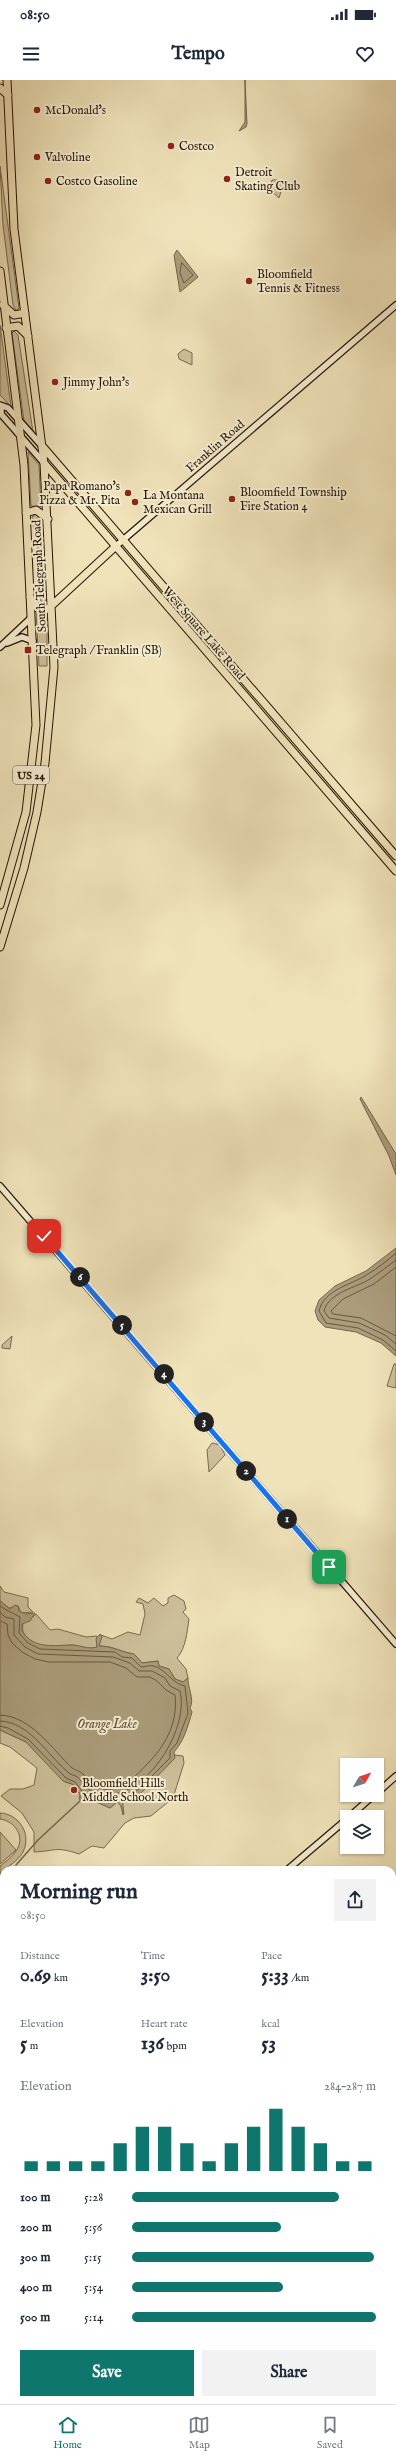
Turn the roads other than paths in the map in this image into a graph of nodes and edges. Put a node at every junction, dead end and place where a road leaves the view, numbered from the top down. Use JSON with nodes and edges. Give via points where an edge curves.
{"nodes":[{"id":1,"x":7,"y":80,"type":"edge"},
{"id":2,"x":0,"y":88,"type":"edge"},
{"id":3,"x":8,"y":95,"type":"junction"},
{"id":4,"x":0,"y":271,"type":"edge"},
{"id":5,"x":3,"y":305,"type":"junction"},
{"id":6,"x":396,"y":305,"type":"edge"},
{"id":7,"x":25,"y":313,"type":"junction"},
{"id":8,"x":0,"y":314,"type":"edge"},
{"id":9,"x":6,"y":328,"type":"junction"},
{"id":10,"x":28,"y":336,"type":"junction"},
{"id":11,"x":0,"y":405,"type":"edge"},
{"id":12,"x":19,"y":420,"type":"junction"},
{"id":13,"x":21,"y":437,"type":"junction"},
{"id":14,"x":42,"y":446,"type":"junction"},
{"id":15,"x":44,"y":463,"type":"junction"},
{"id":16,"x":26,"y":514,"type":"junction"},
{"id":17,"x":48,"y":519,"type":"junction"},
{"id":18,"x":123,"y":540,"type":"junction"},
{"id":19,"x":116,"y":546,"type":"junction"},
{"id":20,"x":30,"y":597,"type":"junction"},
{"id":21,"x":52,"y":606,"type":"junction"},
{"id":22,"x":31,"y":618,"type":"junction"},
{"id":23,"x":33,"y":641,"type":"junction"},
{"id":24,"x":2,"y":646,"type":"edge"},
{"id":25,"x":396,"y":856,"type":"edge"},
{"id":26,"x":396,"y":871,"type":"edge"},
{"id":27,"x":0,"y":905,"type":"edge"},
{"id":28,"x":0,"y":947,"type":"edge"},
{"id":29,"x":0,"y":1186,"type":"edge"},
{"id":30,"x":396,"y":1644,"type":"edge"},
{"id":31,"x":396,"y":1776,"type":"edge"},
{"id":32,"x":384,"y":1787,"type":"edge"},
{"id":33,"x":366,"y":1802,"type":"edge"},
{"id":34,"x":357,"y":1810,"type":"edge"},
{"id":35,"x":340,"y":1825,"type":"edge"},
{"id":36,"x":293,"y":1866,"type":"edge"}],
"edges":[{"from":1,"to":3,"type":"highway","name":"South Telegraph Road","number":"US 24"},
{"from":2,"to":3,"type":"highway"},
{"from":3,"to":7,"type":"highway","name":"South Telegraph Road","number":"US 24","via":[[14,229]]},
{"from":4,"to":5,"type":"highway","name":"South Telegraph Road","number":"US 24"},
{"from":5,"to":7,"type":"highway","via":[[14,315]]},
{"from":5,"to":8,"type":"highway"},
{"from":5,"to":9,"type":"highway","name":"South Telegraph Road","number":"US 24"},
{"from":6,"to":18,"type":"street","name":"Franklin Road"},
{"from":7,"to":10,"type":"highway","name":"South Telegraph Road","number":"US 24"},
{"from":9,"to":10,"type":"highway","via":[[18,326]]},
{"from":9,"to":12,"type":"highway","name":"South Telegraph Road","number":"US 24"},
{"from":10,"to":14,"type":"highway","name":"South Telegraph Road","number":"US 24"},
{"from":11,"to":12,"type":"street","name":"West Square Lake Road","via":[[8,408]]},
{"from":11,"to":13,"type":"street","name":"West Square Lake Road","via":[[2,414]]},
{"from":12,"to":13,"type":"highway","name":"South Telegraph Road","number":"US 24"},
{"from":12,"to":14,"type":"street","name":"West Square Lake Road"},
{"from":13,"to":15,"type":"street","name":"West Square Lake Road"},
{"from":13,"to":16,"type":"highway","name":"South Telegraph Road","number":"US 24"},
{"from":14,"to":15,"type":"highway","name":"South Telegraph Road","number":"US 24"},
{"from":14,"to":18,"type":"highway","name":"West Square Lake Road"},
{"from":15,"to":17,"type":"highway","name":"South Telegraph Road","number":"US 24"},
{"from":15,"to":19,"type":"highway","name":"West Square Lake Road"},
{"from":16,"to":17,"type":"highway","via":[[36,510]]},
{"from":16,"to":20,"type":"highway","name":"South Telegraph Road","number":"US 24"},
{"from":17,"to":21,"type":"highway","name":"South Telegraph Road","number":"US 24"},
{"from":18,"to":19,"type":"street","name":"Franklin Road"},
{"from":18,"to":25,"type":"highway","name":"West Square Lake Road"},
{"from":19,"to":21,"type":"highway","name":"Franklin Road","via":[[68,588]]},
{"from":19,"to":26,"type":"highway","name":"West Square Lake Road"},
{"from":20,"to":21,"type":"highway","via":[[42,609]]},
{"from":20,"to":22,"type":"highway","name":"South Telegraph Road","number":"US 24"},
{"from":21,"to":28,"type":"highway","name":"South Telegraph Road","number":"US 24","via":[[54,667],[40,790],[32,839]]},
{"from":22,"to":23,"type":"highway","name":"South Telegraph Road","number":"US 24"},
{"from":22,"to":24,"type":"street"},
{"from":23,"to":24,"type":"street","via":[[22,636]]},
{"from":23,"to":27,"type":"highway","name":"South Telegraph Road","number":"US 24","via":[[36,724],[32,774],[21,834]]},
{"from":29,"to":30,"type":"street"},
{"from":31,"to":32,"type":"street"},
{"from":33,"to":34,"type":"street"},
{"from":35,"to":36,"type":"street"}]}
